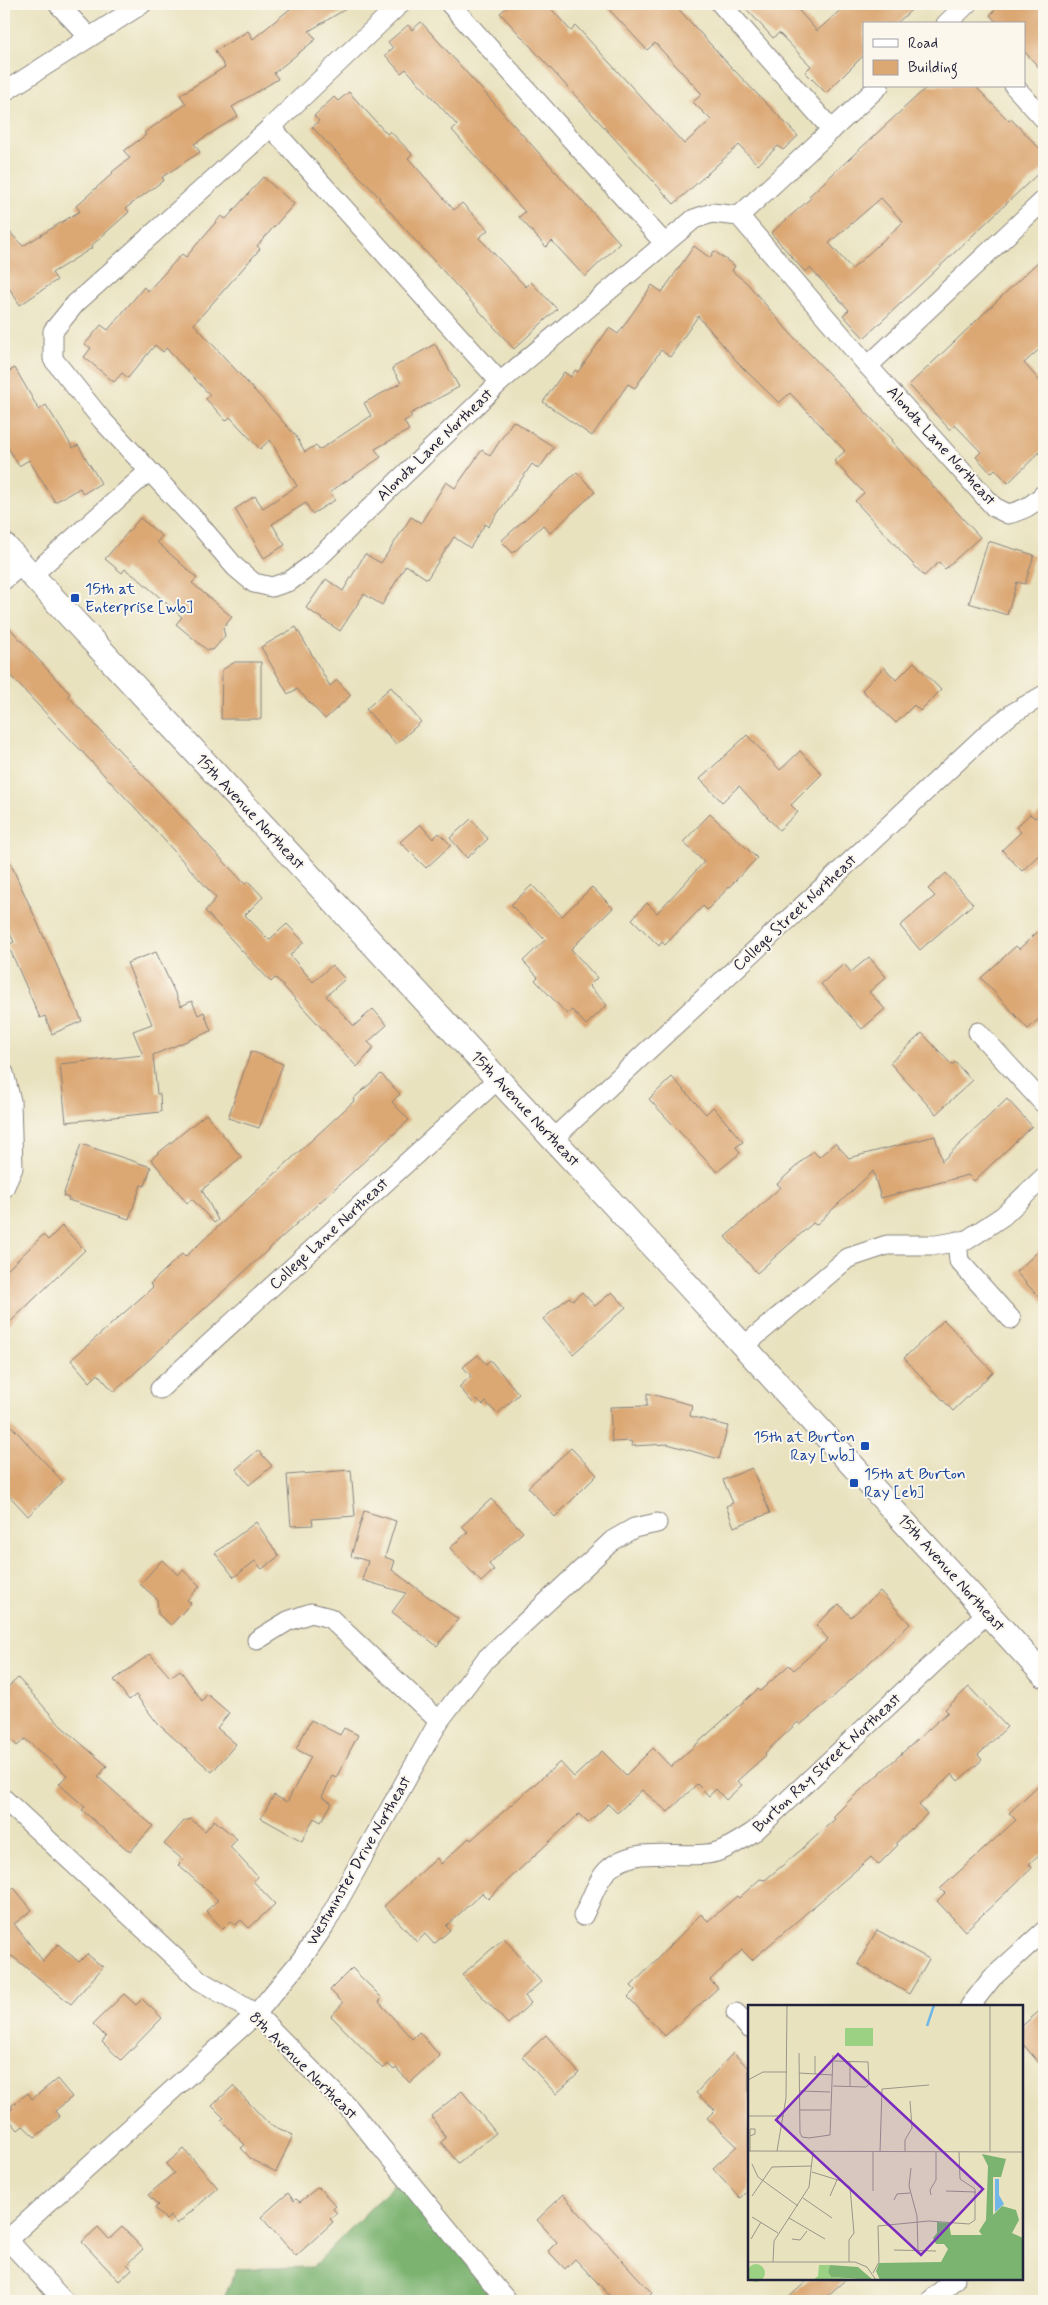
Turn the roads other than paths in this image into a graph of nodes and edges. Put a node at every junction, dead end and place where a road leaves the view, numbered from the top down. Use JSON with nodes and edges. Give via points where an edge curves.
{"nodes":[{"id":1,"x":58,"y":4,"type":"edge"},
{"id":2,"x":142,"y":4,"type":"edge"},
{"id":3,"x":400,"y":4,"type":"edge"},
{"id":4,"x":450,"y":4,"type":"edge"},
{"id":5,"x":721,"y":4,"type":"edge"},
{"id":6,"x":967,"y":4,"type":"edge"},
{"id":7,"x":951,"y":22,"type":"edge"},
{"id":8,"x":89,"y":38,"type":"junction"},
{"id":9,"x":877,"y":88,"type":"edge"},
{"id":10,"x":1016,"y":88,"type":"edge"},
{"id":11,"x":4,"y":92,"type":"edge"},
{"id":12,"x":1044,"y":119,"type":"edge"},
{"id":13,"x":271,"y":127,"type":"junction"},
{"id":14,"x":832,"y":130,"type":"junction"},
{"id":15,"x":1044,"y":200,"type":"edge"},
{"id":16,"x":739,"y":216,"type":"junction"},
{"id":17,"x":664,"y":243,"type":"junction"},
{"id":18,"x":868,"y":366,"type":"junction"},
{"id":19,"x":500,"y":382,"type":"junction"},
{"id":20,"x":149,"y":471,"type":"junction"},
{"id":21,"x":1044,"y":494,"type":"edge"},
{"id":22,"x":4,"y":545,"type":"edge"},
{"id":23,"x":27,"y":570,"type":"junction"},
{"id":24,"x":4,"y":580,"type":"edge"},
{"id":25,"x":1044,"y":695,"type":"edge"},
{"id":26,"x":978,"y":1032,"type":"dead end"},
{"id":27,"x":4,"y":1073,"type":"edge"},
{"id":28,"x":498,"y":1079,"type":"junction"},
{"id":29,"x":1044,"y":1104,"type":"edge"},
{"id":30,"x":553,"y":1139,"type":"junction"},
{"id":31,"x":1044,"y":1177,"type":"edge"},
{"id":32,"x":4,"y":1188,"type":"edge"},
{"id":33,"x":958,"y":1241,"type":"junction"},
{"id":34,"x":1011,"y":1319,"type":"dead end"},
{"id":35,"x":744,"y":1346,"type":"junction"},
{"id":36,"x":160,"y":1389,"type":"dead end"},
{"id":37,"x":657,"y":1523,"type":"dead end"},
{"id":38,"x":987,"y":1613,"type":"junction"},
{"id":39,"x":257,"y":1640,"type":"dead end"},
{"id":40,"x":1044,"y":1675,"type":"edge"},
{"id":41,"x":439,"y":1721,"type":"junction"},
{"id":42,"x":4,"y":1799,"type":"edge"},
{"id":43,"x":583,"y":1916,"type":"dead end"},
{"id":44,"x":1044,"y":1931,"type":"edge"},
{"id":45,"x":971,"y":2005,"type":"edge"},
{"id":46,"x":736,"y":2013,"type":"dead end"},
{"id":47,"x":256,"y":2014,"type":"junction"},
{"id":48,"x":748,"y":2027,"type":"edge"},
{"id":49,"x":5,"y":2238,"type":"edge"},
{"id":50,"x":954,"y":2280,"type":"edge"},
{"id":51,"x":64,"y":2301,"type":"edge"},
{"id":52,"x":507,"y":2301,"type":"edge"},
{"id":53,"x":930,"y":2301,"type":"edge"}],
"edges":[{"from":1,"to":8,"type":"street"},
{"from":2,"to":8,"type":"street"},
{"from":3,"to":13,"type":"street","name":"Alonda Lane Northeast"},
{"from":4,"to":17,"type":"street"},
{"from":5,"to":14,"type":"street"},
{"from":6,"to":7,"type":"street"},
{"from":8,"to":11,"type":"street"},
{"from":9,"to":14,"type":"street"},
{"from":10,"to":12,"type":"street"},
{"from":13,"to":19,"type":"street"},
{"from":13,"to":20,"type":"street","name":"Alonda Lane Northeast","via":[[75,304],[53,331],[53,359]]},
{"from":14,"to":16,"type":"street"},
{"from":15,"to":18,"type":"street"},
{"from":16,"to":17,"type":"street","name":"Alonda Lane Northeast","via":[[712,213],[694,219]]},
{"from":16,"to":18,"type":"street","name":"Alonda Lane Northeast"},
{"from":17,"to":19,"type":"street","name":"Alonda Lane Northeast"},
{"from":18,"to":21,"type":"street","name":"Alonda Lane Northeast","via":[[994,507],[1008,514],[1020,511]]},
{"from":19,"to":20,"type":"street","name":"Alonda Lane Northeast","via":[[310,566],[290,581],[272,587],[254,584],[235,567]]},
{"from":20,"to":23,"type":"street"},
{"from":22,"to":23,"type":"street","name":"15th Avenue Northeast"},
{"from":23,"to":24,"type":"street"},
{"from":23,"to":28,"type":"street","name":"15th Avenue Northeast"},
{"from":25,"to":30,"type":"street","name":"College Street Northeast","via":[[990,731]]},
{"from":26,"to":29,"type":"street"},
{"from":27,"to":32,"type":"street","via":[[11,1101],[14,1168]]},
{"from":28,"to":30,"type":"street","name":"15th Avenue Northeast"},
{"from":28,"to":36,"type":"street","name":"College Lane Northeast"},
{"from":30,"to":35,"type":"street","name":"15th Avenue Northeast"},
{"from":31,"to":33,"type":"street","via":[[1003,1216],[967,1240]]},
{"from":33,"to":34,"type":"street","via":[[959,1261]]},
{"from":33,"to":35,"type":"street","via":[[936,1245],[887,1245],[848,1258]]},
{"from":35,"to":38,"type":"street","name":"15th Avenue Northeast"},
{"from":37,"to":41,"type":"street","name":"Westminster Drive Northeast","via":[[634,1528],[613,1540],[486,1659]]},
{"from":38,"to":40,"type":"street","name":"15th Avenue Northeast"},
{"from":38,"to":43,"type":"street","name":"Burton Ray Street Northeast","via":[[755,1831],[734,1845],[708,1854],[645,1855],[620,1860],[604,1875]]},
{"from":39,"to":41,"type":"street","via":[[288,1621],[311,1613],[330,1618]]},
{"from":41,"to":47,"type":"street","name":"Westminster Drive Northeast","via":[[325,1925]]},
{"from":42,"to":47,"type":"street","name":"8th Avenue Northeast","via":[[199,1980]]},
{"from":44,"to":45,"type":"street","via":[[992,1978]]},
{"from":46,"to":48,"type":"street"},
{"from":47,"to":49,"type":"street","name":"Westminster Drive Northeast"},
{"from":47,"to":52,"type":"street","name":"8th Avenue Northeast","via":[[349,2108]]},
{"from":49,"to":51,"type":"street"},
{"from":50,"to":53,"type":"street"}]}
